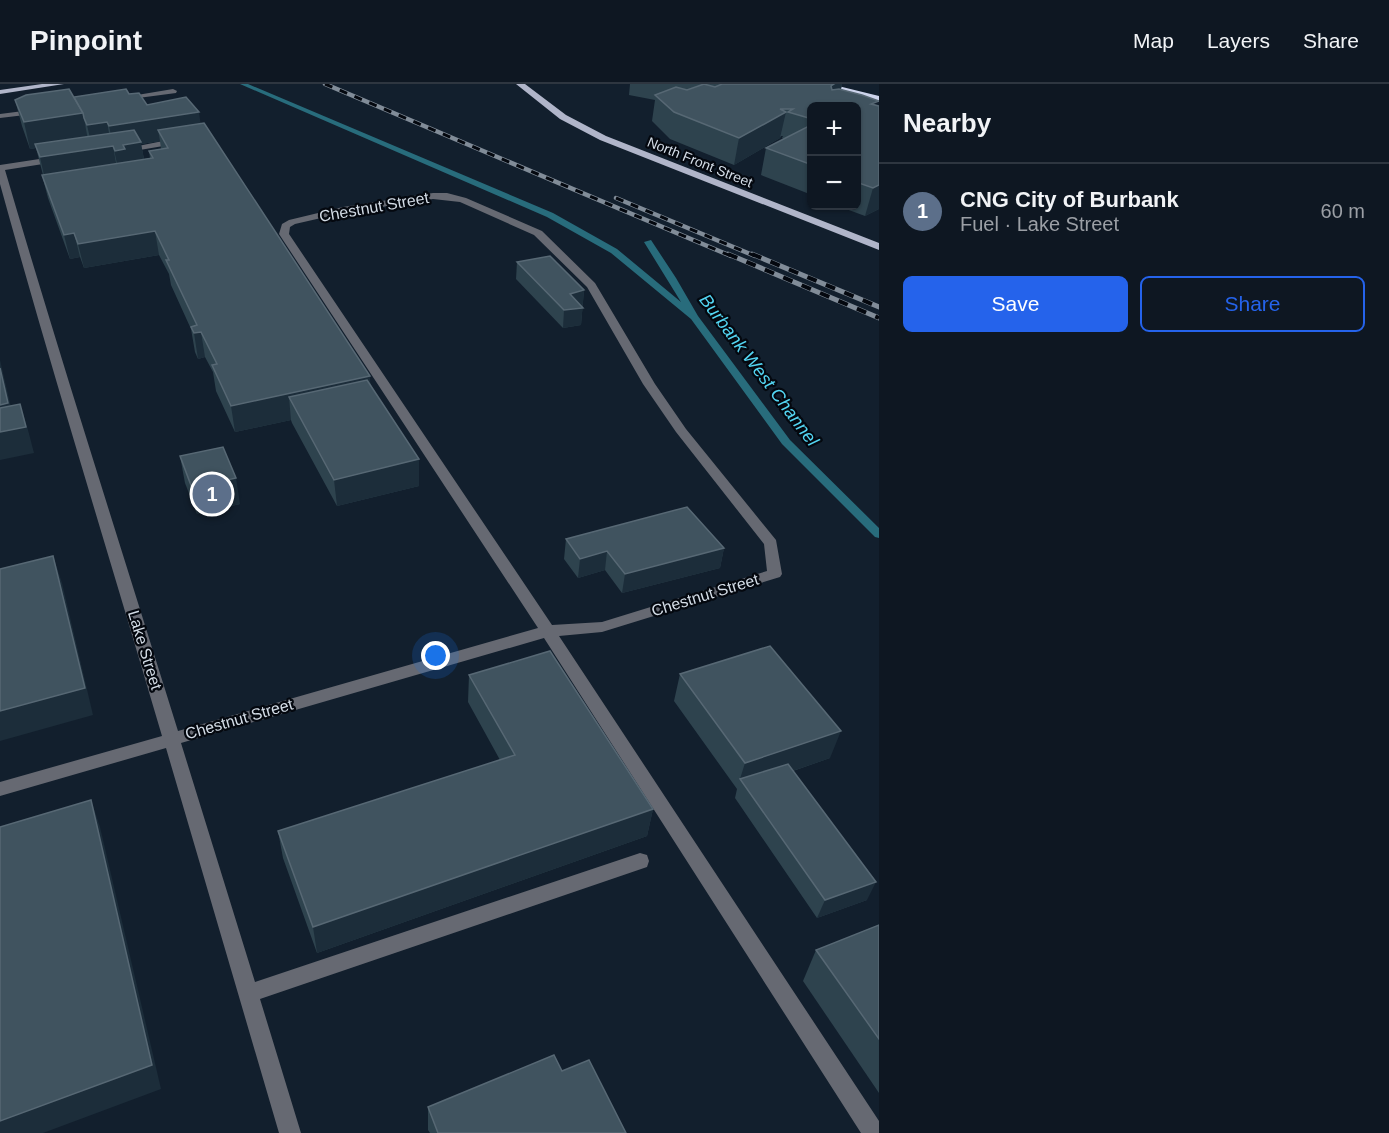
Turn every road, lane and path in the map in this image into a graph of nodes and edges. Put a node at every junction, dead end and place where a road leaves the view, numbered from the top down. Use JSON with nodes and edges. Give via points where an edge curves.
{"nodes":[{"id":1,"x":60,"y":84,"type":"edge"},
{"id":2,"x":166,"y":84,"type":"edge"},
{"id":3,"x":520,"y":84,"type":"edge"},
{"id":4,"x":819,"y":84,"type":"edge"},
{"id":5,"x":0,"y":92,"type":"edge"},
{"id":6,"x":116,"y":99,"type":"edge"},
{"id":7,"x":879,"y":99,"type":"edge"},
{"id":8,"x":47,"y":110,"type":"edge"},
{"id":9,"x":0,"y":116,"type":"edge"},
{"id":10,"x":183,"y":141,"type":"edge"},
{"id":11,"x":113,"y":151,"type":"edge"},
{"id":12,"x":66,"y":158,"type":"edge"},
{"id":13,"x":0,"y":168,"type":"edge"},
{"id":14,"x":879,"y":248,"type":"edge"},
{"id":15,"x":548,"y":631,"type":"junction"},
{"id":16,"x":172,"y":738,"type":"junction"},
{"id":17,"x":0,"y":789,"type":"edge"},
{"id":18,"x":640,"y":861,"type":"dead end"},
{"id":19,"x":248,"y":994,"type":"junction"},
{"id":20,"x":290,"y":1133,"type":"edge"},
{"id":21,"x":874,"y":1133,"type":"edge"}],
"edges":[{"from":1,"to":5,"type":"main road"},
{"from":2,"to":6,"type":"street","via":[[173,91]]},
{"from":3,"to":14,"type":"main road","name":"North Front Street","via":[[563,117],[603,138]]},
{"from":4,"to":7,"type":"highway"},
{"from":8,"to":9,"type":"street"},
{"from":10,"to":11,"type":"street"},
{"from":12,"to":13,"type":"street"},
{"from":13,"to":16,"type":"street","name":"Lake Street"},
{"from":15,"to":15,"type":"street","name":"Chestnut Street","via":[[284,234],[285,226],[343,210],[440,196],[463,200],[538,233],[591,285],[682,432],[771,543],[775,574],[602,627]]},
{"from":15,"to":16,"type":"street","name":"Chestnut Street"},
{"from":15,"to":21,"type":"street"},
{"from":16,"to":17,"type":"street","name":"Chestnut Street"},
{"from":16,"to":19,"type":"street","name":"Lake Street"},
{"from":18,"to":19,"type":"street"},
{"from":19,"to":20,"type":"street","name":"Lake Street"}]}
